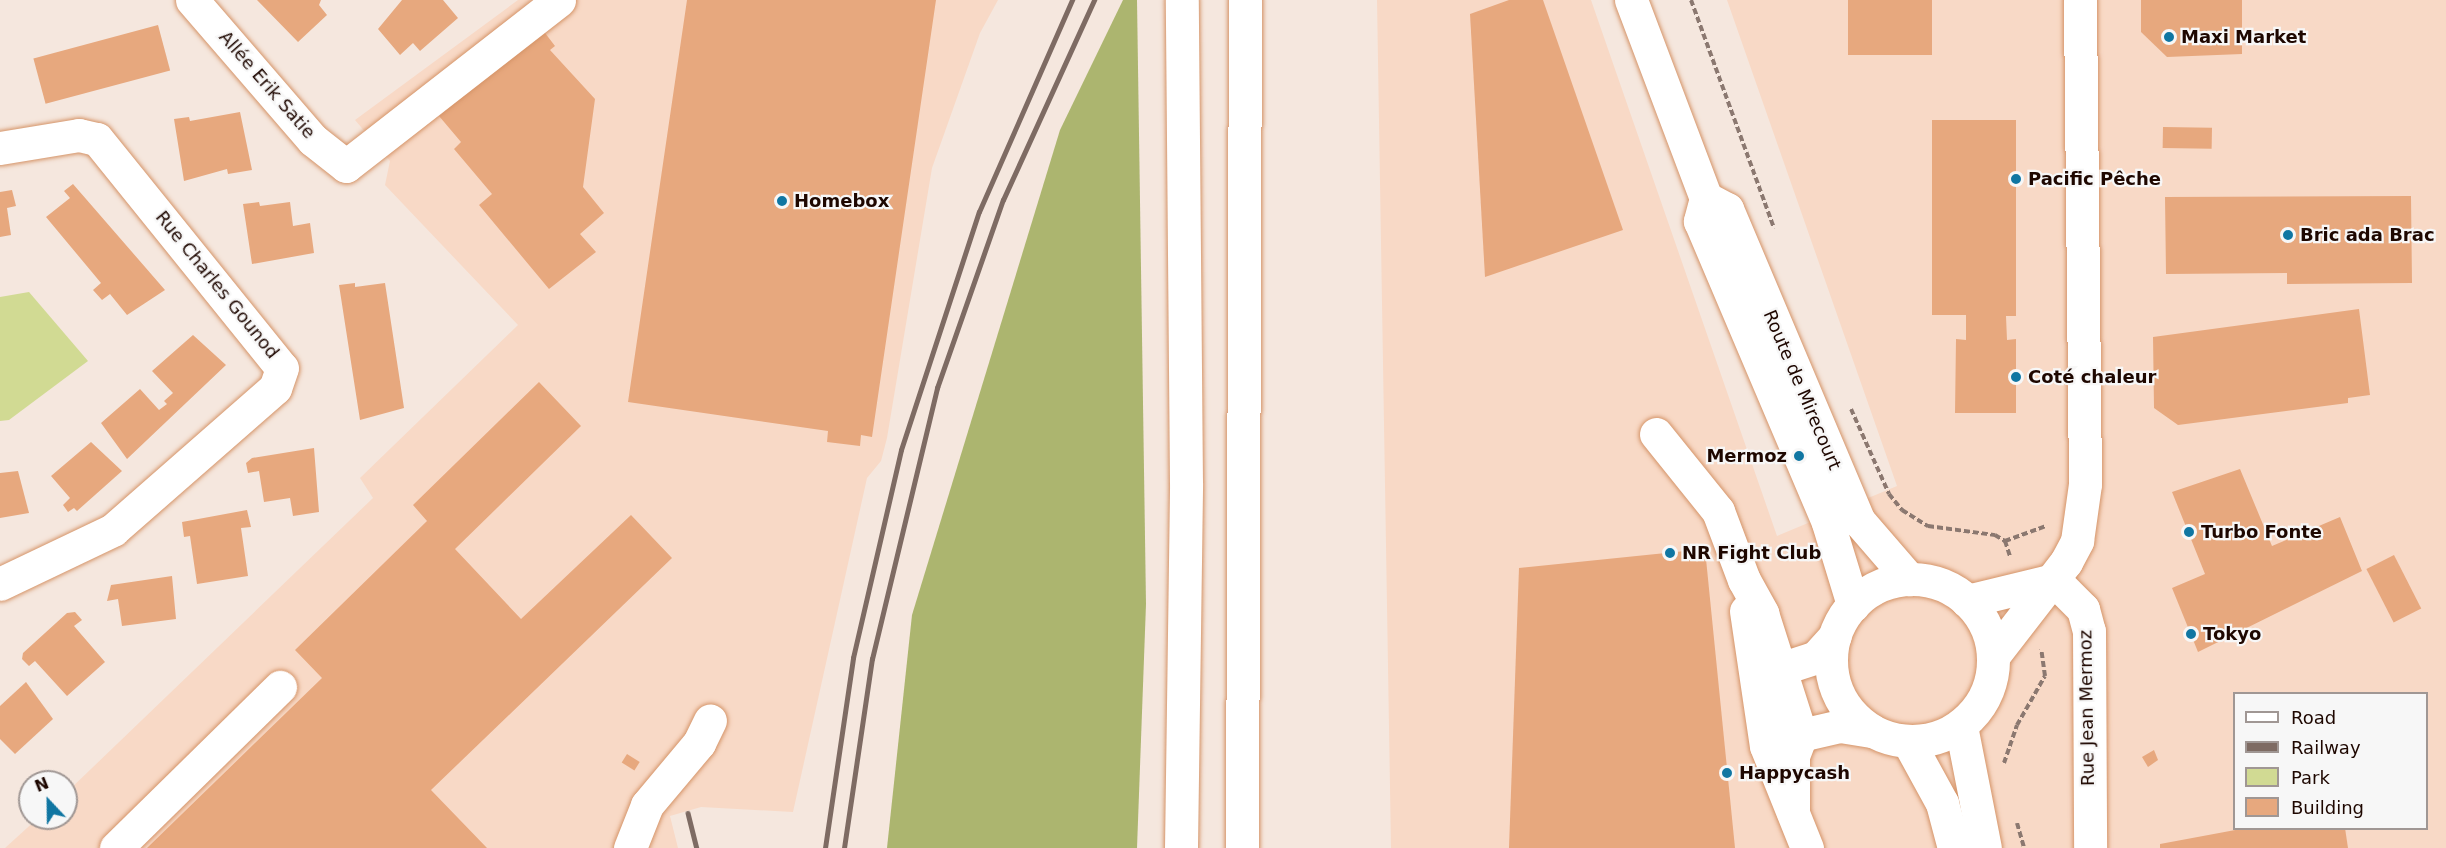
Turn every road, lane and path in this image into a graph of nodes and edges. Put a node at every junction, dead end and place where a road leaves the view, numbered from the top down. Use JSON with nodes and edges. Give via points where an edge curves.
{"nodes":[{"id":1,"x":192,"y":0,"type":"edge"},
{"id":2,"x":559,"y":0,"type":"edge"},
{"id":3,"x":1182,"y":0,"type":"edge"},
{"id":4,"x":1245,"y":0,"type":"edge"},
{"id":5,"x":1631,"y":0,"type":"edge"},
{"id":6,"x":1691,"y":0,"type":"edge"},
{"id":7,"x":2080,"y":0,"type":"edge"},
{"id":8,"x":0,"y":148,"type":"edge"},
{"id":9,"x":1706,"y":198,"type":"junction"},
{"id":10,"x":1779,"y":240,"type":"dead end"},
{"id":11,"x":1850,"y":407,"type":"dead end"},
{"id":12,"x":1656,"y":434,"type":"dead end"},
{"id":13,"x":1909,"y":579,"type":"junction"},
{"id":14,"x":1744,"y":580,"type":"junction"},
{"id":15,"x":2054,"y":580,"type":"junction"},
{"id":16,"x":0,"y":584,"type":"edge"},
{"id":17,"x":1967,"y":601,"type":"junction"},
{"id":18,"x":2025,"y":601,"type":"junction"},
{"id":19,"x":1853,"y":605,"type":"junction"},
{"id":20,"x":1835,"y":636,"type":"junction"},
{"id":21,"x":1994,"y":655,"type":"junction"},
{"id":22,"x":1780,"y":669,"type":"junction"},
{"id":23,"x":280,"y":687,"type":"dead end"},
{"id":24,"x":1757,"y":705,"type":"junction"},
{"id":25,"x":710,"y":720,"type":"dead end"},
{"id":26,"x":1961,"y":726,"type":"junction"},
{"id":27,"x":1873,"y":731,"type":"junction"},
{"id":28,"x":1801,"y":735,"type":"junction"},
{"id":29,"x":1908,"y":741,"type":"junction"},
{"id":30,"x":2004,"y":774,"type":"dead end"},
{"id":31,"x":1793,"y":812,"type":"junction"},
{"id":32,"x":2016,"y":820,"type":"dead end"},
{"id":33,"x":116,"y":848,"type":"edge"},
{"id":34,"x":630,"y":848,"type":"edge"},
{"id":35,"x":1181,"y":848,"type":"edge"},
{"id":36,"x":1242,"y":848,"type":"edge"},
{"id":37,"x":1807,"y":848,"type":"edge"},
{"id":38,"x":1954,"y":848,"type":"edge"},
{"id":39,"x":1985,"y":848,"type":"edge"},
{"id":40,"x":2024,"y":848,"type":"edge"},
{"id":41,"x":2090,"y":848,"type":"edge"}],
"edges":[{"from":1,"to":2,"type":"main road","name":"Allée Erik Satie","via":[[314,140],[346,166]]},
{"from":3,"to":35,"type":"main road","via":[[1186,483]]},
{"from":4,"to":36,"type":"main road"},
{"from":5,"to":9,"type":"main road","name":"Route de Mirecourt"},
{"from":6,"to":10,"type":"path"},
{"from":7,"to":15,"type":"main road","via":[[2085,484],[2077,541]]},
{"from":8,"to":16,"type":"main road","name":"Rue Charles Gounod","via":[[79,135],[97,140],[282,368],[275,388],[113,530]]},
{"from":9,"to":13,"type":"main road","name":"Route de Mirecourt","via":[[1727,209],[1859,521]]},
{"from":9,"to":19,"type":"main road","name":"Route de Mirecourt","via":[[1701,221],[1828,523]]},
{"from":11,"to":18,"type":"path","via":[[1889,494],[1902,510],[1928,526],[1984,531],[2005,541]]},
{"from":12,"to":14,"type":"main road","via":[[1718,511]]},
{"from":13,"to":17,"type":"main road","via":[[1950,588]]},
{"from":13,"to":19,"type":"main road","via":[[1869,591]]},
{"from":14,"to":22,"type":"main road","via":[[1762,613]]},
{"from":14,"to":24,"type":"main road"},
{"from":15,"to":18,"type":"main road"},
{"from":15,"to":41,"type":"main road","name":"Rue Jean Mermoz","via":[[2083,609],[2089,632]]},
{"from":17,"to":18,"type":"main road"},
{"from":17,"to":21,"type":"main road","via":[[1981,616]]},
{"from":18,"to":21,"type":"main road"},
{"from":18,"to":30,"type":"path","via":[[2043,656],[2045,676],[2017,725]]},
{"from":19,"to":20,"type":"main road"},
{"from":20,"to":22,"type":"main road","via":[[1816,657]]},
{"from":20,"to":27,"type":"main road","via":[[1831,654],[1837,690],[1845,706]]},
{"from":21,"to":26,"type":"main road","via":[[1986,694]]},
{"from":22,"to":24,"type":"main road"},
{"from":22,"to":28,"type":"main road"},
{"from":23,"to":33,"type":"main road"},
{"from":24,"to":28,"type":"main road"},
{"from":24,"to":31,"type":"main road","via":[[1777,780]]},
{"from":25,"to":34,"type":"main road","via":[[699,743],[647,805]]},
{"from":26,"to":29,"type":"main road","via":[[1927,740]]},
{"from":26,"to":39,"type":"main road"},
{"from":27,"to":28,"type":"main road","via":[[1840,726]]},
{"from":27,"to":29,"type":"main road"},
{"from":28,"to":31,"type":"main road","via":[[1793,756]]},
{"from":29,"to":38,"type":"main road","via":[[1942,803]]},
{"from":31,"to":37,"type":"main road"},
{"from":32,"to":40,"type":"path"}]}
